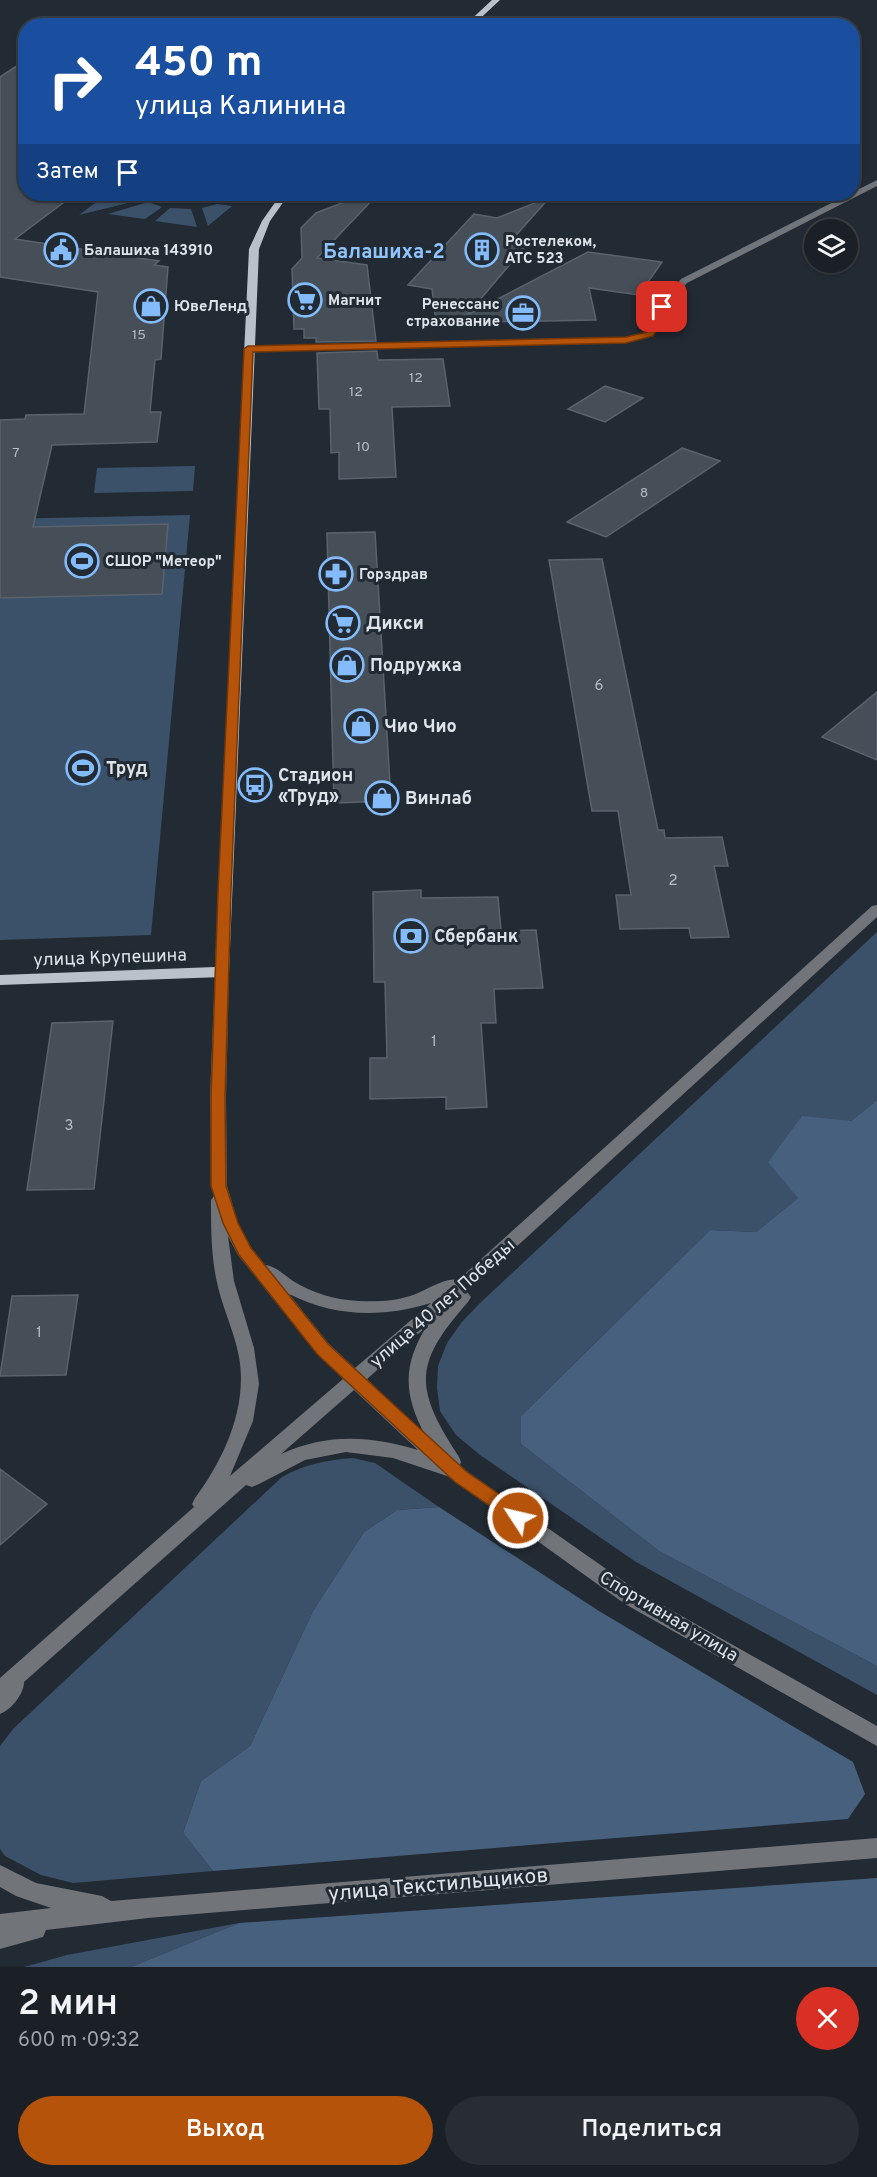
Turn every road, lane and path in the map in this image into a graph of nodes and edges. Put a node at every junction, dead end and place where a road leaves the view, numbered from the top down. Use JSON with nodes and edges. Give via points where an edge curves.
{"nodes":[{"id":1,"x":496,"y":0,"type":"edge"},
{"id":2,"x":476,"y":18,"type":"edge"},
{"id":3,"x":877,"y":183,"type":"edge"},
{"id":4,"x":860,"y":192,"type":"edge"},
{"id":5,"x":280,"y":201,"type":"edge"},
{"id":6,"x":842,"y":201,"type":"edge"},
{"id":7,"x":248,"y":349,"type":"junction"},
{"id":8,"x":877,"y":909,"type":"edge"},
{"id":9,"x":222,"y":972,"type":"junction"},
{"id":10,"x":0,"y":980,"type":"edge"},
{"id":11,"x":219,"y":1186,"type":"junction"},
{"id":12,"x":244,"y":1251,"type":"junction"},
{"id":13,"x":483,"y":1268,"type":"junction"},
{"id":14,"x":354,"y":1380,"type":"junction"},
{"id":15,"x":461,"y":1477,"type":"junction"},
{"id":16,"x":182,"y":1529,"type":"junction"},
{"id":17,"x":34,"y":1662,"type":"junction"},
{"id":18,"x":0,"y":1691,"type":"edge"},
{"id":19,"x":0,"y":1705,"type":"edge"},
{"id":20,"x":877,"y":1737,"type":"edge"},
{"id":21,"x":876,"y":1848,"type":"edge"},
{"id":22,"x":0,"y":1875,"type":"edge"},
{"id":23,"x":114,"y":1910,"type":"junction"},
{"id":24,"x":0,"y":1925,"type":"edge"},
{"id":25,"x":0,"y":1938,"type":"edge"}],
"edges":[{"from":1,"to":2,"type":"main road"},
{"from":3,"to":4,"type":"street"},
{"from":5,"to":7,"type":"main road","name":"Спортивная улица","via":[[254,249]]},
{"from":6,"to":7,"type":"street","via":[[684,281],[671,291],[650,334],[626,340]]},
{"from":7,"to":9,"type":"main road","name":"Спортивная улица"},
{"from":8,"to":13,"type":"street","name":"улица 40 лет Победы"},
{"from":9,"to":10,"type":"main road","name":"улица Крупешина"},
{"from":9,"to":11,"type":"street","name":"Спортивная улица"},
{"from":11,"to":12,"type":"street","name":"Спортивная улица","via":[[230,1223]]},
{"from":11,"to":16,"type":"street","via":[[221,1257],[246,1348],[249,1392],[226,1464],[210,1495]]},
{"from":12,"to":13,"type":"street","via":[[274,1277],[298,1291],[342,1306],[365,1308],[419,1303]]},
{"from":12,"to":14,"type":"street","name":"Спортивная улица","via":[[323,1349]]},
{"from":13,"to":14,"type":"street","name":"улица 40 лет Победы"},
{"from":13,"to":15,"type":"street","via":[[437,1326],[417,1366],[422,1412]]},
{"from":14,"to":15,"type":"street","name":"Спортивная улица"},
{"from":14,"to":16,"type":"street","name":"улица 40 лет Победы"},
{"from":15,"to":16,"type":"street","via":[[384,1447],[325,1446],[277,1462]]},
{"from":15,"to":20,"type":"street","name":"Спортивная улица","via":[[632,1598]]},
{"from":16,"to":17,"type":"street","name":"улица 40 лет Победы"},
{"from":17,"to":18,"type":"street","name":"улица 40 лет Победы"},
{"from":17,"to":19,"type":"street"},
{"from":21,"to":23,"type":"street","name":"улица Текстильщиков"},
{"from":22,"to":23,"type":"street","via":[[15,1886],[49,1897]]},
{"from":23,"to":24,"type":"street","name":"улица Текстильщиков"},
{"from":23,"to":25,"type":"street"}]}
